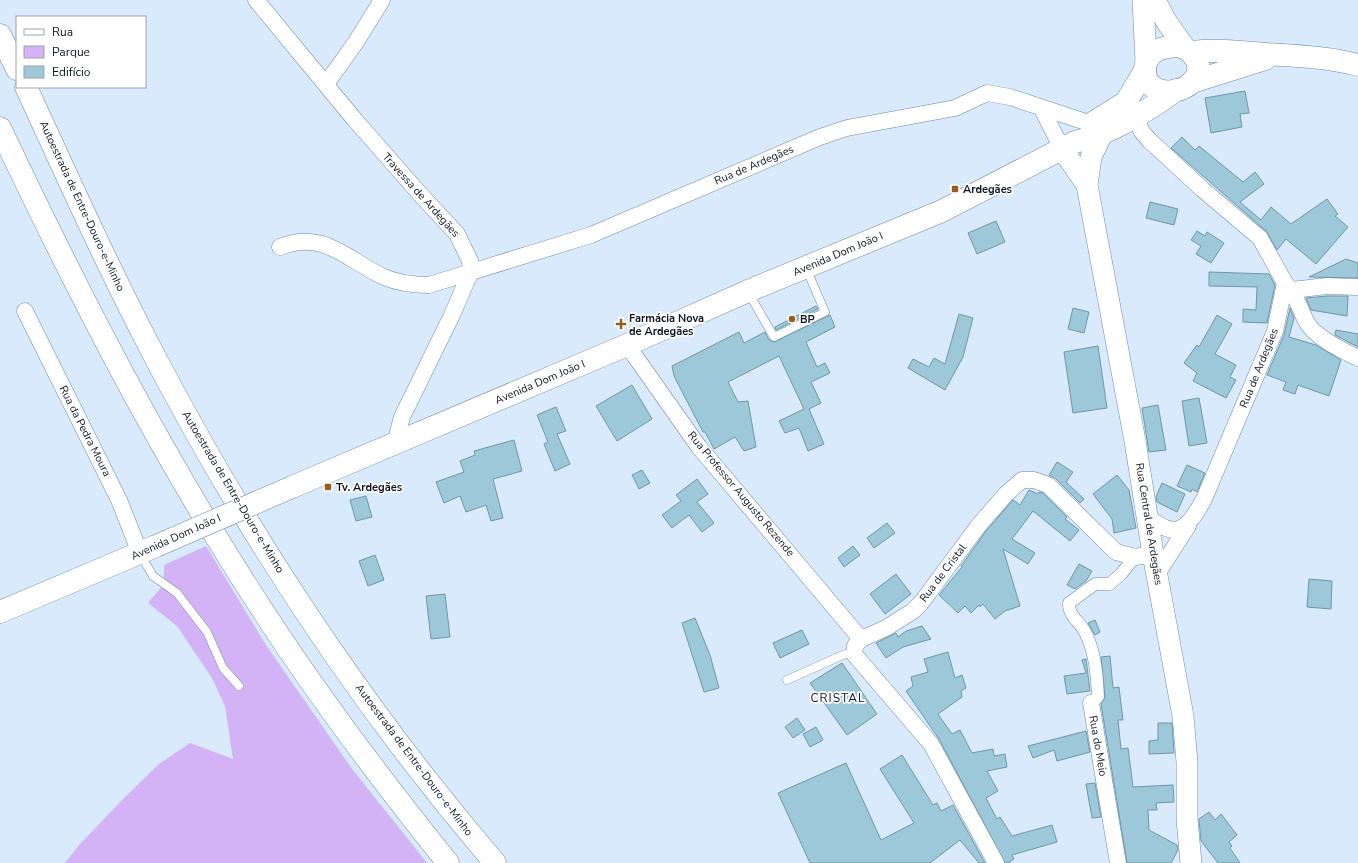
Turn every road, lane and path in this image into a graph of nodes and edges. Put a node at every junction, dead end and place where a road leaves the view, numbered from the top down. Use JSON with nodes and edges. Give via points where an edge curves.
{"nodes":[{"id":1,"x":256,"y":0,"type":"edge"},
{"id":2,"x":382,"y":0,"type":"edge"},
{"id":3,"x":1143,"y":0,"type":"edge"},
{"id":4,"x":1154,"y":0,"type":"edge"},
{"id":5,"x":0,"y":35,"type":"edge"},
{"id":6,"x":1188,"y":50,"type":"junction"},
{"id":7,"x":1280,"y":55,"type":"junction"},
{"id":8,"x":1358,"y":65,"type":"edge"},
{"id":9,"x":1146,"y":66,"type":"junction"},
{"id":10,"x":16,"y":68,"type":"edge"},
{"id":11,"x":326,"y":84,"type":"junction"},
{"id":12,"x":1184,"y":86,"type":"junction"},
{"id":13,"x":26,"y":88,"type":"edge"},
{"id":14,"x":1042,"y":109,"type":"junction"},
{"id":15,"x":1135,"y":116,"type":"junction"},
{"id":16,"x":0,"y":128,"type":"edge"},
{"id":17,"x":1098,"y":128,"type":"junction"},
{"id":18,"x":1069,"y":145,"type":"junction"},
{"id":19,"x":1086,"y":185,"type":"junction"},
{"id":20,"x":280,"y":247,"type":"dead end"},
{"id":21,"x":806,"y":268,"type":"junction"},
{"id":22,"x":471,"y":271,"type":"junction"},
{"id":23,"x":1289,"y":286,"type":"junction"},
{"id":24,"x":1358,"y":287,"type":"edge"},
{"id":25,"x":748,"y":291,"type":"junction"},
{"id":26,"x":24,"y":311,"type":"dead end"},
{"id":27,"x":627,"y":346,"type":"junction"},
{"id":28,"x":1358,"y":358,"type":"edge"},
{"id":29,"x":400,"y":440,"type":"junction"},
{"id":30,"x":1146,"y":515,"type":"junction"},
{"id":31,"x":1184,"y":528,"type":"junction"},
{"id":32,"x":148,"y":550,"type":"junction"},
{"id":33,"x":1144,"y":555,"type":"junction"},
{"id":34,"x":1157,"y":574,"type":"junction"},
{"id":35,"x":0,"y":612,"type":"edge"},
{"id":36,"x":861,"y":639,"type":"junction"},
{"id":37,"x":854,"y":654,"type":"junction"},
{"id":38,"x":787,"y":680,"type":"dead end"},
{"id":39,"x":238,"y":686,"type":"dead end"},
{"id":40,"x":1091,"y":703,"type":"joint"},
{"id":41,"x":1193,"y":861,"type":"edge"},
{"id":42,"x":448,"y":863,"type":"edge"},
{"id":43,"x":495,"y":863,"type":"edge"},
{"id":44,"x":996,"y":863,"type":"edge"},
{"id":45,"x":1118,"y":863,"type":"edge"}],
"edges":[{"from":1,"to":11,"type":"street","name":"Travessa de Ardegães"},
{"from":2,"to":11,"type":"street"},
{"from":3,"to":9,"type":"street"},
{"from":4,"to":6,"type":"street"},
{"from":5,"to":10,"type":"main road"},
{"from":6,"to":7,"type":"main road"},
{"from":6,"to":9,"type":"main road","via":[[1177,46],[1158,50],[1151,55]]},
{"from":6,"to":12,"type":"main road","via":[[1196,59],[1197,76]]},
{"from":7,"to":8,"type":"main road","via":[[1313,56]]},
{"from":7,"to":12,"type":"main road"},
{"from":9,"to":12,"type":"main road","via":[[1146,78],[1158,90]]},
{"from":9,"to":17,"type":"main road","name":"Avenida Dom João I","via":[[1126,102]]},
{"from":11,"to":22,"type":"street","name":"Travessa de Ardegães","via":[[457,234],[467,252]]},
{"from":12,"to":15,"type":"main road","name":"Avenida Dom João I","via":[[1156,106]]},
{"from":13,"to":43,"type":"main road","name":"Autoestrada de Entre-Douro-e-Minho","via":[[156,359],[257,535],[354,681],[437,792]]},
{"from":14,"to":17,"type":"street","name":"Rua de Ardegães"},
{"from":14,"to":18,"type":"street"},
{"from":14,"to":22,"type":"street","name":"Rua de Ardegães","via":[[1010,97],[987,93],[955,108],[932,114],[848,128],[790,149],[592,235]]},
{"from":15,"to":17,"type":"main road","name":"Avenida Dom João I"},
{"from":15,"to":23,"type":"street","via":[[1142,132],[1150,141],[1260,238]]},
{"from":16,"to":42,"type":"main road","via":[[96,324],[185,485],[230,560],[328,707]]},
{"from":17,"to":18,"type":"main road","name":"Avenida Dom João I","via":[[1083,130]]},
{"from":17,"to":19,"type":"street","name":"Rua Central de Ardegães"},
{"from":18,"to":19,"type":"street","name":"Rua Central de Ardegães"},
{"from":18,"to":21,"type":"main road","name":"Avenida Dom João I","via":[[942,211]]},
{"from":19,"to":30,"type":"street","name":"Rua Central de Ardegães","via":[[1135,441]]},
{"from":20,"to":22,"type":"street","name":"Rua de Ardegães","via":[[293,242],[322,243],[385,277],[410,285],[448,281]]},
{"from":21,"to":25,"type":"main road","name":"Avenida Dom João I"},
{"from":21,"to":25,"type":"lane","via":[[825,312],[774,337]]},
{"from":22,"to":29,"type":"street","via":[[402,417],[398,432]]},
{"from":23,"to":24,"type":"street"},
{"from":23,"to":28,"type":"street","via":[[1307,322],[1331,345]]},
{"from":23,"to":31,"type":"street","name":"Rua de Ardegães","via":[[1275,331],[1204,499]]},
{"from":25,"to":27,"type":"main road","name":"Avenida Dom João I"},
{"from":26,"to":32,"type":"street","name":"Rua da Pedra Moura","via":[[119,500]]},
{"from":27,"to":29,"type":"main road","name":"Avenida Dom João I"},
{"from":27,"to":36,"type":"street","name":"Rua Professor Augusto Rezende","via":[[699,447]]},
{"from":29,"to":32,"type":"main road","name":"Avenida Dom João I","bridge":true},
{"from":30,"to":31,"type":"street","via":[[1162,526]]},
{"from":30,"to":33,"type":"street","name":"Rua Central de Ardegães"},
{"from":31,"to":34,"type":"street","name":"Rua de Ardegães"},
{"from":32,"to":35,"type":"main road","name":"Avenida Dom João I"},
{"from":32,"to":39,"type":"lane","via":[[153,576],[177,593],[207,632],[224,668]]},
{"from":33,"to":34,"type":"street","name":"Rua Central de Ardegães"},
{"from":33,"to":36,"type":"street","name":"Rua de Cristal","via":[[1124,555],[1116,552],[1048,485],[1034,480],[1022,480],[979,525],[921,604],[886,628]]},
{"from":33,"to":40,"type":"street","name":"Rua do Meio","via":[[1110,584],[1095,584],[1069,603],[1070,611],[1088,638],[1097,670],[1098,697]]},
{"from":34,"to":41,"type":"street","name":"Rua Central de Ardegães","via":[[1183,716],[1187,762],[1187,819]]},
{"from":36,"to":37,"type":"street","via":[[855,646]]},
{"from":37,"to":38,"type":"lane","via":[[845,654]]},
{"from":37,"to":44,"type":"street","via":[[931,744]]},
{"from":40,"to":45,"type":"street","name":"Rua do Meio"}]}
